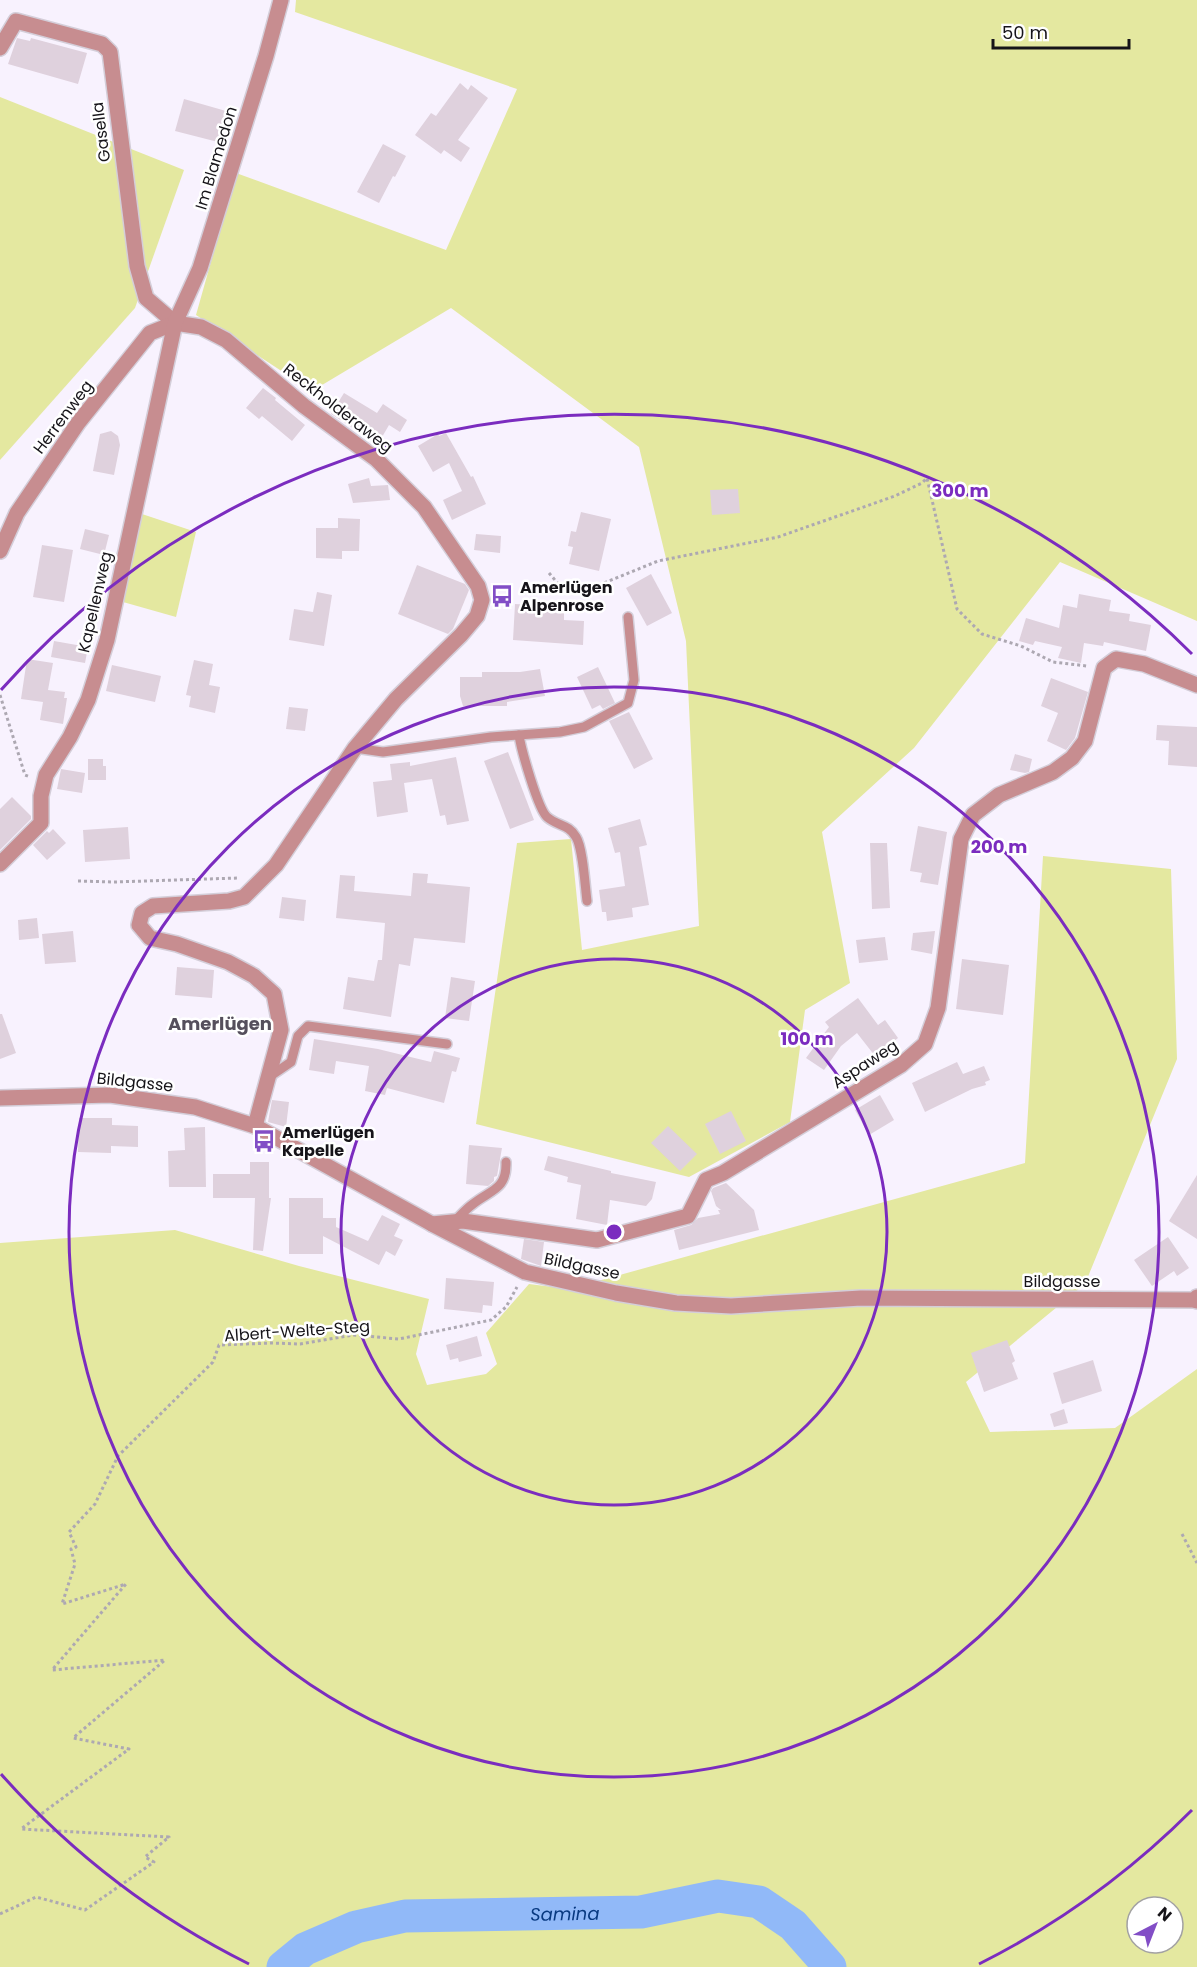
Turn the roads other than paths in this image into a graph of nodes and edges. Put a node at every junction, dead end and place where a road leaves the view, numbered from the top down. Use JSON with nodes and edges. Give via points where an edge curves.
{"nodes":[{"id":1,"x":281,"y":0,"type":"edge"},
{"id":2,"x":0,"y":48,"type":"edge"},
{"id":3,"x":175,"y":323,"type":"junction"},
{"id":4,"x":0,"y":551,"type":"edge"},
{"id":5,"x":628,"y":617,"type":"dead end"},
{"id":6,"x":1196,"y":682,"type":"edge"},
{"id":7,"x":519,"y":735,"type":"junction"},
{"id":8,"x":355,"y":748,"type":"junction"},
{"id":9,"x":0,"y":864,"type":"edge"},
{"id":10,"x":587,"y":901,"type":"dead end"},
{"id":11,"x":447,"y":1044,"type":"dead end"},
{"id":12,"x":269,"y":1077,"type":"junction"},
{"id":13,"x":0,"y":1098,"type":"edge"},
{"id":14,"x":255,"y":1126,"type":"junction"},
{"id":15,"x":506,"y":1162,"type":"dead end"},
{"id":16,"x":453,"y":1222,"type":"junction"},
{"id":17,"x":432,"y":1224,"type":"junction"},
{"id":18,"x":1196,"y":1299,"type":"edge"}],
"edges":[{"from":1,"to":3,"type":"street","name":"Im Blamedon","via":[[200,268]]},
{"from":2,"to":3,"type":"street","name":"Gasella","via":[[16,21],[102,44],[110,52],[137,266],[146,298]]},
{"from":3,"to":4,"type":"street","name":"Herrenweg","via":[[150,333],[78,423],[17,513]]},
{"from":3,"to":8,"type":"street","name":"Reckholderaweg","via":[[201,327],[226,340],[304,406],[376,459],[424,507],[478,586],[482,600],[477,616],[396,699]]},
{"from":3,"to":9,"type":"street","name":"Kapellenweg","via":[[107,640],[88,700],[46,775],[40,823]]},
{"from":5,"to":7,"type":"lane","via":[[634,680],[628,703],[584,727]]},
{"from":6,"to":16,"type":"street","name":"Aspaweg","via":[[1116,659],[1104,668],[1085,741],[1072,758],[1053,772],[999,795],[973,815],[961,839],[938,1008],[925,1044],[901,1065],[706,1180],[688,1216],[597,1240]]},
{"from":7,"to":8,"type":"lane","via":[[383,752]]},
{"from":7,"to":10,"type":"lane","via":[[544,815],[569,827],[578,839]]},
{"from":8,"to":12,"type":"street","name":"Reckholderaweg","via":[[276,865],[244,897],[153,906],[142,913],[140,925],[150,938],[236,967],[254,976],[274,994],[281,1030]]},
{"from":11,"to":12,"type":"lane","via":[[308,1026],[298,1036],[291,1062]]},
{"from":12,"to":14,"type":"street","name":"Reckholderaweg"},
{"from":13,"to":14,"type":"street","name":"Bildgasse","via":[[110,1095],[195,1107]]},
{"from":14,"to":17,"type":"street","name":"Bildgasse"},
{"from":15,"to":16,"type":"lane","via":[[506,1174],[494,1192],[472,1204]]},
{"from":16,"to":17,"type":"street","name":"Aspaweg"},
{"from":17,"to":18,"type":"street","name":"Bildgasse","via":[[525,1272],[676,1303],[731,1306],[861,1298]]}]}
